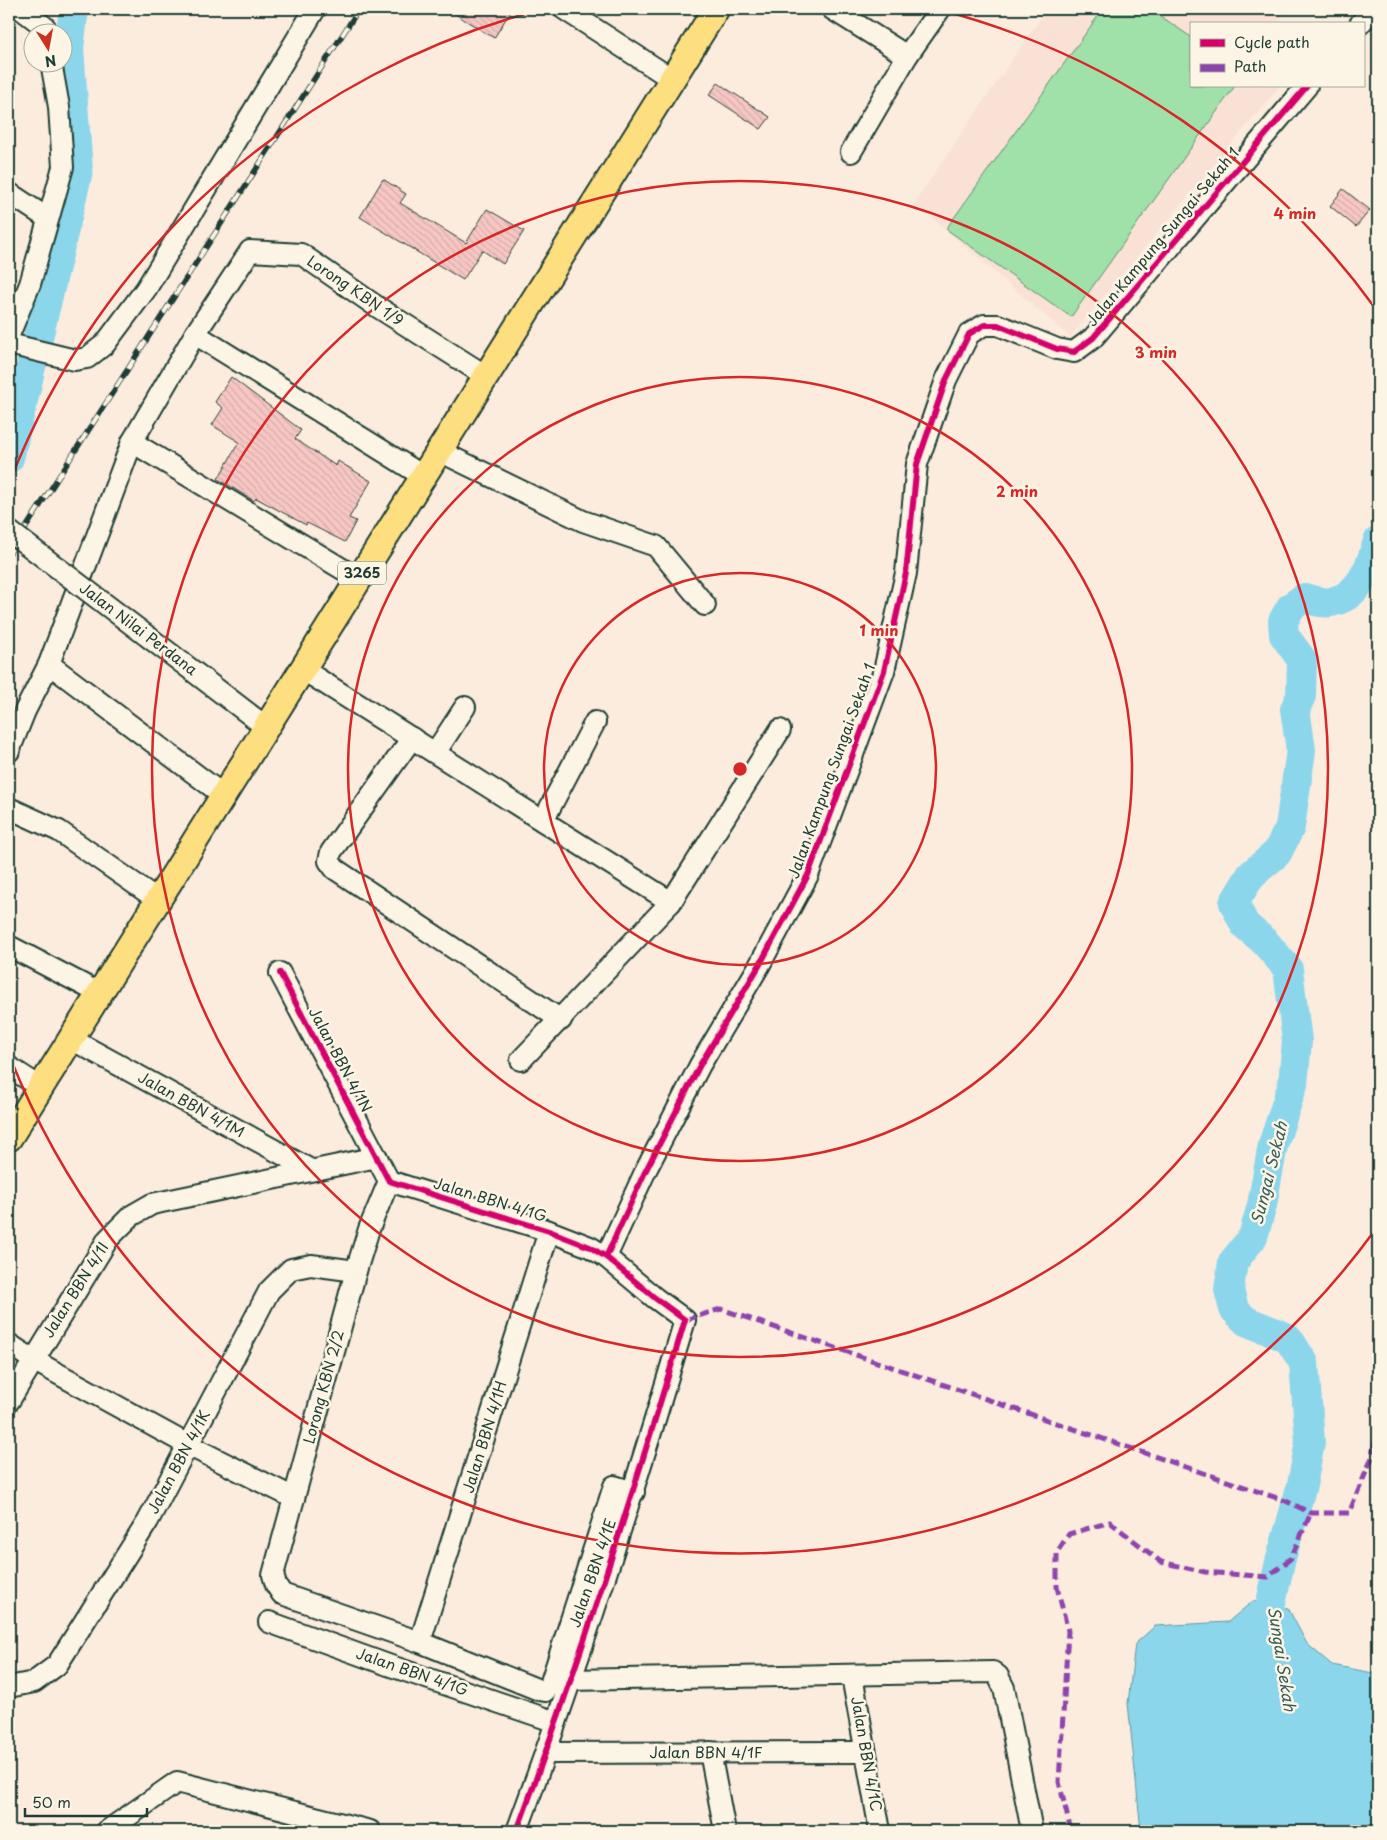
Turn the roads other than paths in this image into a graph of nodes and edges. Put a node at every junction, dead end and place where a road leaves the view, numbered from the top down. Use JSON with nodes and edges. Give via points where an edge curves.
{"nodes":[{"id":1,"x":20,"y":9,"type":"edge"},
{"id":2,"x":315,"y":9,"type":"edge"},
{"id":3,"x":564,"y":9,"type":"edge"},
{"id":4,"x":716,"y":9,"type":"edge"},
{"id":5,"x":832,"y":9,"type":"edge"},
{"id":6,"x":940,"y":9,"type":"edge"},
{"id":7,"x":1373,"y":9,"type":"edge"},
{"id":8,"x":45,"y":22,"type":"edge"},
{"id":9,"x":1362,"y":22,"type":"edge"},
{"id":10,"x":907,"y":56,"type":"junction"},
{"id":11,"x":53,"y":72,"type":"edge"},
{"id":12,"x":672,"y":79,"type":"junction"},
{"id":13,"x":1305,"y":88,"type":"edge"},
{"id":14,"x":851,"y":152,"type":"dead end"},
{"id":15,"x":9,"y":193,"type":"edge"},
{"id":16,"x":47,"y":218,"type":"junction"},
{"id":17,"x":195,"y":334,"type":"junction"},
{"id":18,"x":9,"y":342,"type":"edge"},
{"id":19,"x":486,"y":376,"type":"junction"},
{"id":20,"x":132,"y":442,"type":"junction"},
{"id":21,"x":439,"y":450,"type":"junction"},
{"id":22,"x":423,"y":476,"type":"junction"},
{"id":23,"x":9,"y":531,"type":"edge"},
{"id":24,"x":359,"y":579,"type":"junction"},
{"id":25,"x":705,"y":605,"type":"dead end"},
{"id":26,"x":50,"y":664,"type":"junction"},
{"id":27,"x":302,"y":669,"type":"junction"},
{"id":28,"x":465,"y":706,"type":"dead end"},
{"id":29,"x":595,"y":722,"type":"dead end"},
{"id":30,"x":266,"y":727,"type":"junction"},
{"id":31,"x":780,"y":730,"type":"dead end"},
{"id":32,"x":412,"y":738,"type":"junction"},
{"id":33,"x":9,"y":751,"type":"edge"},
{"id":34,"x":435,"y":753,"type":"junction"},
{"id":35,"x":223,"y":796,"type":"junction"},
{"id":36,"x":9,"y":808,"type":"edge"},
{"id":37,"x":543,"y":821,"type":"junction"},
{"id":38,"x":158,"y":900,"type":"junction"},
{"id":39,"x":671,"y":902,"type":"junction"},
{"id":40,"x":9,"y":946,"type":"edge"},
{"id":41,"x":280,"y":973,"type":"dead end"},
{"id":42,"x":99,"y":993,"type":"junction"},
{"id":43,"x":560,"y":1020,"type":"junction"},
{"id":44,"x":71,"y":1038,"type":"junction"},
{"id":45,"x":521,"y":1060,"type":"dead end"},
{"id":46,"x":9,"y":1068,"type":"edge"},
{"id":47,"x":40,"y":1087,"type":"junction"},
{"id":48,"x":9,"y":1138,"type":"edge"},
{"id":49,"x":377,"y":1158,"type":"junction"},
{"id":50,"x":311,"y":1170,"type":"junction"},
{"id":51,"x":389,"y":1181,"type":"junction"},
{"id":52,"x":549,"y":1231,"type":"junction"},
{"id":53,"x":606,"y":1257,"type":"junction"},
{"id":54,"x":356,"y":1271,"type":"junction"},
{"id":55,"x":686,"y":1320,"type":"joint"},
{"id":56,"x":9,"y":1344,"type":"edge"},
{"id":57,"x":33,"y":1360,"type":"junction"},
{"id":58,"x":9,"y":1401,"type":"edge"},
{"id":59,"x":188,"y":1445,"type":"junction"},
{"id":60,"x":634,"y":1492,"type":"junction"},
{"id":61,"x":294,"y":1498,"type":"junction"},
{"id":62,"x":269,"y":1622,"type":"dead end"},
{"id":63,"x":420,"y":1642,"type":"junction"},
{"id":64,"x":852,"y":1676,"type":"junction"},
{"id":65,"x":570,"y":1680,"type":"junction"},
{"id":66,"x":9,"y":1687,"type":"edge"},
{"id":67,"x":556,"y":1722,"type":"junction"},
{"id":68,"x":710,"y":1752,"type":"junction"},
{"id":69,"x":865,"y":1752,"type":"junction"},
{"id":70,"x":546,"y":1753,"type":"junction"},
{"id":71,"x":107,"y":1831,"type":"edge"},
{"id":72,"x":370,"y":1831,"type":"edge"},
{"id":73,"x":517,"y":1831,"type":"edge"},
{"id":74,"x":725,"y":1831,"type":"edge"},
{"id":75,"x":880,"y":1831,"type":"edge"},
{"id":76,"x":1032,"y":1831,"type":"edge"}],
"edges":[{"from":1,"to":8,"type":"street"},
{"from":2,"to":18,"type":"street","via":[[146,289],[105,344],[87,358],[75,360]]},
{"from":3,"to":12,"type":"street"},
{"from":4,"to":12,"type":"main road","number":"3265"},
{"from":5,"to":10,"type":"street"},
{"from":6,"to":10,"type":"street"},
{"from":7,"to":9,"type":"street"},
{"from":10,"to":14,"type":"street"},
{"from":11,"to":16,"type":"street","via":[[63,167]]},
{"from":12,"to":19,"type":"main road","number":"3265"},
{"from":13,"to":53,"type":"street","name":"Jalan Kampung Sungai Sekah 1","via":[[1093,338],[1074,352],[1057,349],[998,325],[984,326],[970,334],[946,380],[917,464],[906,573],[884,671],[812,867],[760,966],[700,1065]]},
{"from":15,"to":16,"type":"street"},
{"from":16,"to":18,"type":"street","via":[[30,284]]},
{"from":17,"to":19,"type":"street","name":"Lorong KBN 1/9","via":[[250,251],[300,254]]},
{"from":17,"to":20,"type":"street"},
{"from":17,"to":22,"type":"street"},
{"from":19,"to":21,"type":"main road","number":"3265"},
{"from":20,"to":24,"type":"street"},
{"from":20,"to":26,"type":"street"},
{"from":21,"to":22,"type":"main road","number":"3265"},
{"from":21,"to":25,"type":"street","via":[[583,520],[656,546]]},
{"from":22,"to":24,"type":"main road","number":"3265"},
{"from":23,"to":30,"type":"street","name":"Jalan Nilai Perdana","bridge":true},
{"from":24,"to":27,"type":"main road","number":"3265"},
{"from":26,"to":33,"type":"street","via":[[25,711]]},
{"from":26,"to":35,"type":"street"},
{"from":27,"to":30,"type":"main road","number":"3265"},
{"from":27,"to":32,"type":"street"},
{"from":28,"to":34,"type":"street"},
{"from":29,"to":37,"type":"street"},
{"from":30,"to":35,"type":"main road","number":"3265"},
{"from":31,"to":39,"type":"street"},
{"from":32,"to":34,"type":"street"},
{"from":32,"to":43,"type":"street","via":[[331,852],[329,861],[335,869]]},
{"from":34,"to":37,"type":"street"},
{"from":35,"to":38,"type":"main road","number":"3265"},
{"from":36,"to":38,"type":"street","via":[[60,831]]},
{"from":37,"to":39,"type":"street"},
{"from":38,"to":42,"type":"main road","number":"3265"},
{"from":39,"to":43,"type":"street"},
{"from":40,"to":42,"type":"street"},
{"from":41,"to":49,"type":"street","name":"Jalan BBN 4/1N"},
{"from":42,"to":44,"type":"main road","number":"3265"},
{"from":43,"to":45,"type":"street"},
{"from":44,"to":47,"type":"main road","number":"3265"},
{"from":44,"to":50,"type":"street","name":"Jalan BBN 4/1M"},
{"from":46,"to":47,"type":"street"},
{"from":47,"to":48,"type":"main road","number":"3265"},
{"from":49,"to":50,"type":"street","name":"Jalan BBN 4/1I"},
{"from":49,"to":51,"type":"street"},
{"from":50,"to":57,"type":"street","name":"Jalan BBN 4/1I","via":[[152,1204],[131,1216],[108,1239]]},
{"from":51,"to":52,"type":"street","name":"Jalan BBN 4/1G"},
{"from":51,"to":54,"type":"street","name":"Lorong KBN 2/2"},
{"from":52,"to":53,"type":"street","name":"Jalan BBN 4/1G"},
{"from":52,"to":63,"type":"street","name":"Jalan BBN 4/1H"},
{"from":53,"to":55,"type":"street","name":"Jalan BBN 4/1G"},
{"from":54,"to":59,"type":"street","name":"Jalan BBN 4/1K","via":[[312,1265],[291,1269],[268,1291]]},
{"from":54,"to":61,"type":"street","name":"Lorong KBN 2/2"},
{"from":55,"to":60,"type":"street","name":"Jalan BBN 4/1E"},
{"from":56,"to":57,"type":"street"},
{"from":57,"to":58,"type":"street","name":"Jalan BBN 4/1I"},
{"from":57,"to":59,"type":"street"},
{"from":59,"to":61,"type":"street"},
{"from":59,"to":66,"type":"street","name":"Jalan BBN 4/1K","via":[[148,1521],[57,1665],[34,1682]]},
{"from":60,"to":63,"type":"street","via":[[614,1486],[550,1685],[545,1691]]},
{"from":60,"to":65,"type":"street","name":"Jalan BBN 4/1E"},
{"from":61,"to":63,"type":"street","name":"Lorong KBN 2/2","via":[[273,1575],[282,1594]]},
{"from":62,"to":67,"type":"street","name":"Jalan BBN 4/1G"},
{"from":64,"to":65,"type":"street"},
{"from":64,"to":69,"type":"street","name":"Jalan BBN 4/1C"},
{"from":64,"to":76,"type":"street","via":[[986,1671],[998,1676],[1004,1688]]},
{"from":65,"to":67,"type":"street","name":"Jalan BBN 4/1E"},
{"from":67,"to":70,"type":"street","name":"Jalan BBN 4/1E"},
{"from":68,"to":69,"type":"street","name":"Jalan BBN 4/1F"},
{"from":68,"to":70,"type":"street","name":"Jalan BBN 4/1F"},
{"from":68,"to":74,"type":"street"},
{"from":69,"to":75,"type":"street","name":"Jalan BBN 4/1C"},
{"from":70,"to":73,"type":"street","name":"Jalan BBN 4/1E"},
{"from":71,"to":72,"type":"street","via":[[177,1782]]}]}
